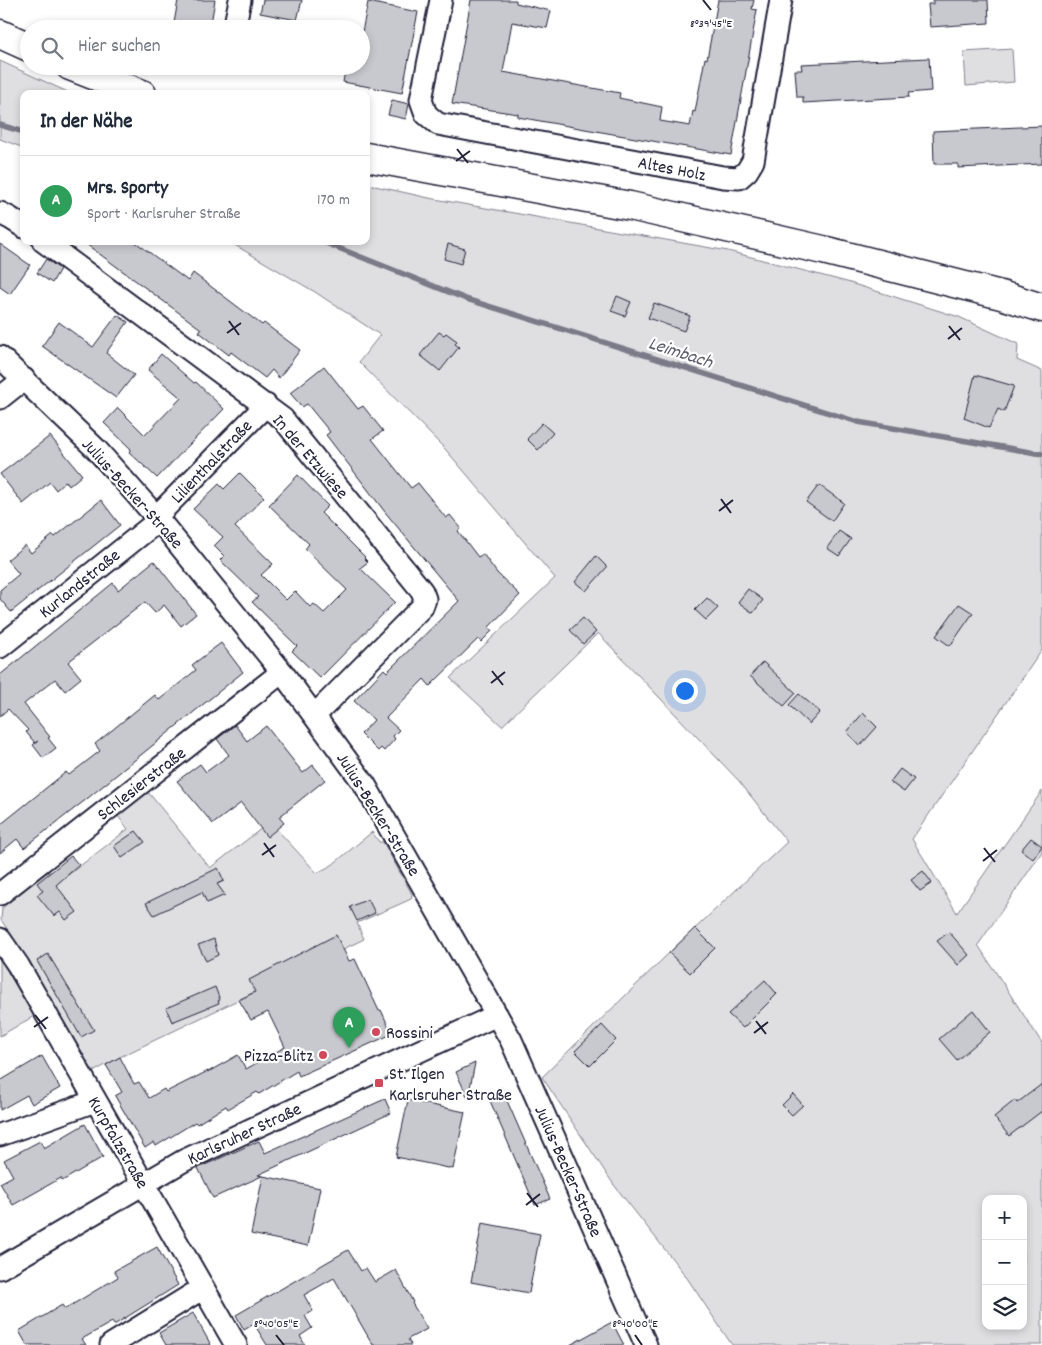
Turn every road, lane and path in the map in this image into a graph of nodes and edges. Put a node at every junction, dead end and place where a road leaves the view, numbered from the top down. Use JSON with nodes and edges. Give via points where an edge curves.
{"nodes":[{"id":1,"x":240,"y":0,"type":"edge"},
{"id":2,"x":441,"y":0,"type":"edge"},
{"id":3,"x":781,"y":0,"type":"edge"},
{"id":4,"x":236,"y":20,"type":"edge"},
{"id":5,"x":0,"y":34,"type":"edge"},
{"id":6,"x":20,"y":43,"type":"edge"},
{"id":7,"x":93,"y":75,"type":"edge"},
{"id":8,"x":132,"y":90,"type":"edge"},
{"id":9,"x":370,"y":158,"type":"edge"},
{"id":10,"x":0,"y":213,"type":"edge"},
{"id":11,"x":20,"y":224,"type":"edge"},
{"id":12,"x":48,"y":245,"type":"edge"},
{"id":13,"x":1042,"y":308,"type":"edge"},
{"id":14,"x":0,"y":357,"type":"edge"},
{"id":15,"x":24,"y":379,"type":"junction"},
{"id":16,"x":0,"y":398,"type":"edge"},
{"id":17,"x":266,"y":405,"type":"junction"},
{"id":18,"x":158,"y":519,"type":"junction"},
{"id":19,"x":0,"y":647,"type":"edge"},
{"id":20,"x":282,"y":672,"type":"junction"},
{"id":21,"x":315,"y":715,"type":"junction"},
{"id":22,"x":0,"y":894,"type":"edge"},
{"id":23,"x":0,"y":939,"type":"edge"},
{"id":24,"x":497,"y":1015,"type":"junction"},
{"id":25,"x":95,"y":1101,"type":"junction"},
{"id":26,"x":0,"y":1135,"type":"edge"},
{"id":27,"x":143,"y":1183,"type":"junction"},
{"id":28,"x":0,"y":1268,"type":"edge"},
{"id":29,"x":203,"y":1288,"type":"junction"},
{"id":30,"x":111,"y":1345,"type":"edge"},
{"id":31,"x":236,"y":1345,"type":"edge"},
{"id":32,"x":646,"y":1345,"type":"edge"}],
"edges":[{"from":1,"to":4,"type":"street"},
{"from":2,"to":3,"type":"street","name":"Altes Holz","via":[[421,100],[426,114],[438,124],[723,178],[739,178],[753,161]]},
{"from":5,"to":6,"type":"main road"},
{"from":7,"to":8,"type":"main road"},
{"from":9,"to":13,"type":"main road","via":[[674,216],[842,254]]},
{"from":10,"to":11,"type":"street"},
{"from":12,"to":17,"type":"street","name":"In der Etzwiese"},
{"from":14,"to":15,"type":"street","name":"Julius-Becker-Straße"},
{"from":15,"to":16,"type":"street"},
{"from":15,"to":18,"type":"street","name":"Julius-Becker-Straße","via":[[96,449]]},
{"from":17,"to":18,"type":"street","name":"Lilienthalstraße"},
{"from":17,"to":21,"type":"street","name":"In der Etzwiese","via":[[291,427],[424,596],[424,605],[418,612]]},
{"from":18,"to":19,"type":"street","name":"Kurlandstraße"},
{"from":18,"to":20,"type":"street","name":"Julius-Becker-Straße"},
{"from":20,"to":21,"type":"street","name":"Julius-Becker-Straße"},
{"from":20,"to":22,"type":"street","name":"Schlesierstraße"},
{"from":21,"to":24,"type":"street","name":"Julius-Becker-Straße","via":[[370,794]]},
{"from":23,"to":25,"type":"street","name":"Kurpfalzstraße"},
{"from":24,"to":27,"type":"street","name":"Karlsruher Straße","via":[[183,1161]]},
{"from":24,"to":32,"type":"street","name":"Julius-Becker-Straße"},
{"from":25,"to":26,"type":"street"},
{"from":25,"to":27,"type":"street","name":"Kurpfalzstraße"},
{"from":27,"to":28,"type":"street","name":"Karlsruher Straße"},
{"from":27,"to":29,"type":"street","name":"Kurpfalzstraße"},
{"from":29,"to":30,"type":"street"},
{"from":29,"to":31,"type":"street","name":"Kurpfalzstraße"}]}
